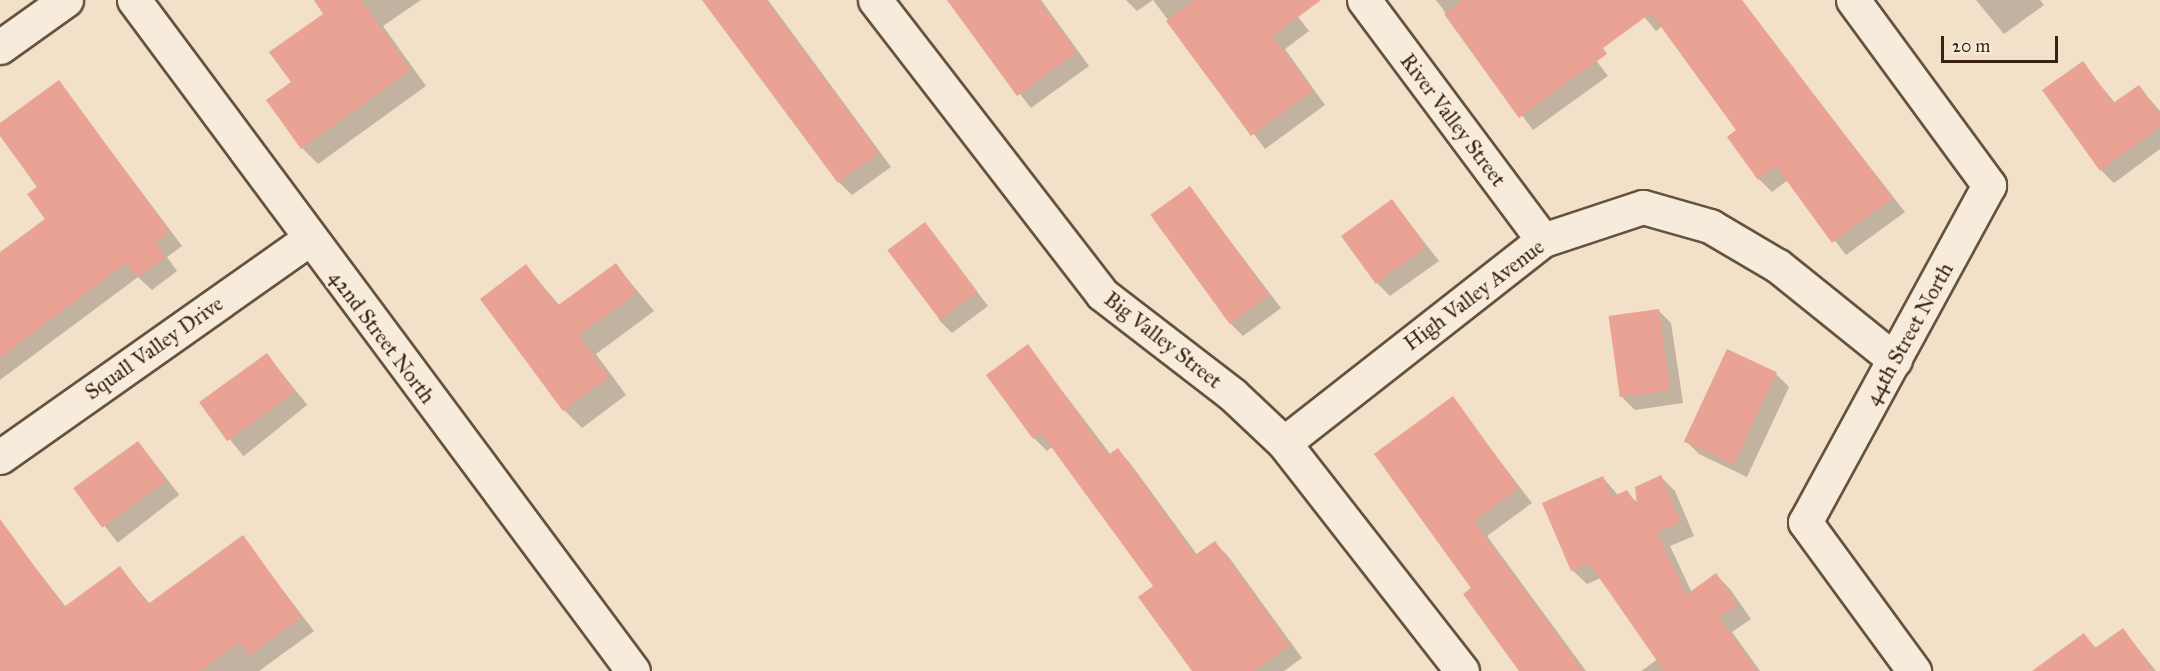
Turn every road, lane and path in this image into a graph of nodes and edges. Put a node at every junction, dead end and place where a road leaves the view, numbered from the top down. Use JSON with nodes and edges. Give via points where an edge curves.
{"nodes":[{"id":1,"x":66,"y":0,"type":"edge"},
{"id":2,"x":134,"y":0,"type":"edge"},
{"id":3,"x":874,"y":0,"type":"edge"},
{"id":4,"x":1364,"y":0,"type":"edge"},
{"id":5,"x":1853,"y":0,"type":"edge"},
{"id":6,"x":0,"y":47,"type":"edge"},
{"id":7,"x":309,"y":239,"type":"junction"},
{"id":8,"x":1543,"y":240,"type":"junction"},
{"id":9,"x":1895,"y":360,"type":"junction"},
{"id":10,"x":1284,"y":442,"type":"junction"},
{"id":11,"x":0,"y":457,"type":"edge"},
{"id":12,"x":633,"y":671,"type":"edge"},
{"id":13,"x":1462,"y":671,"type":"edge"},
{"id":14,"x":1914,"y":671,"type":"edge"}],
"edges":[{"from":1,"to":6,"type":"street"},
{"from":2,"to":7,"type":"street","name":"42nd Street North"},
{"from":3,"to":10,"type":"street","name":"Big Valley Street","via":[[1102,294],[1233,395]]},
{"from":4,"to":8,"type":"street","name":"River Valley Street"},
{"from":5,"to":9,"type":"street","name":"44th Street North","via":[[1989,185]]},
{"from":7,"to":11,"type":"street","name":"Squall Valley Drive"},
{"from":7,"to":12,"type":"street","name":"42nd Street North"},
{"from":8,"to":9,"type":"street","name":"High Valley Avenue","via":[[1643,207],[1710,226],[1778,266]]},
{"from":8,"to":10,"type":"street","name":"High Valley Avenue"},
{"from":9,"to":14,"type":"street","name":"44th Street North","via":[[1805,522]]},
{"from":10,"to":13,"type":"street","name":"Big Valley Street"}]}
